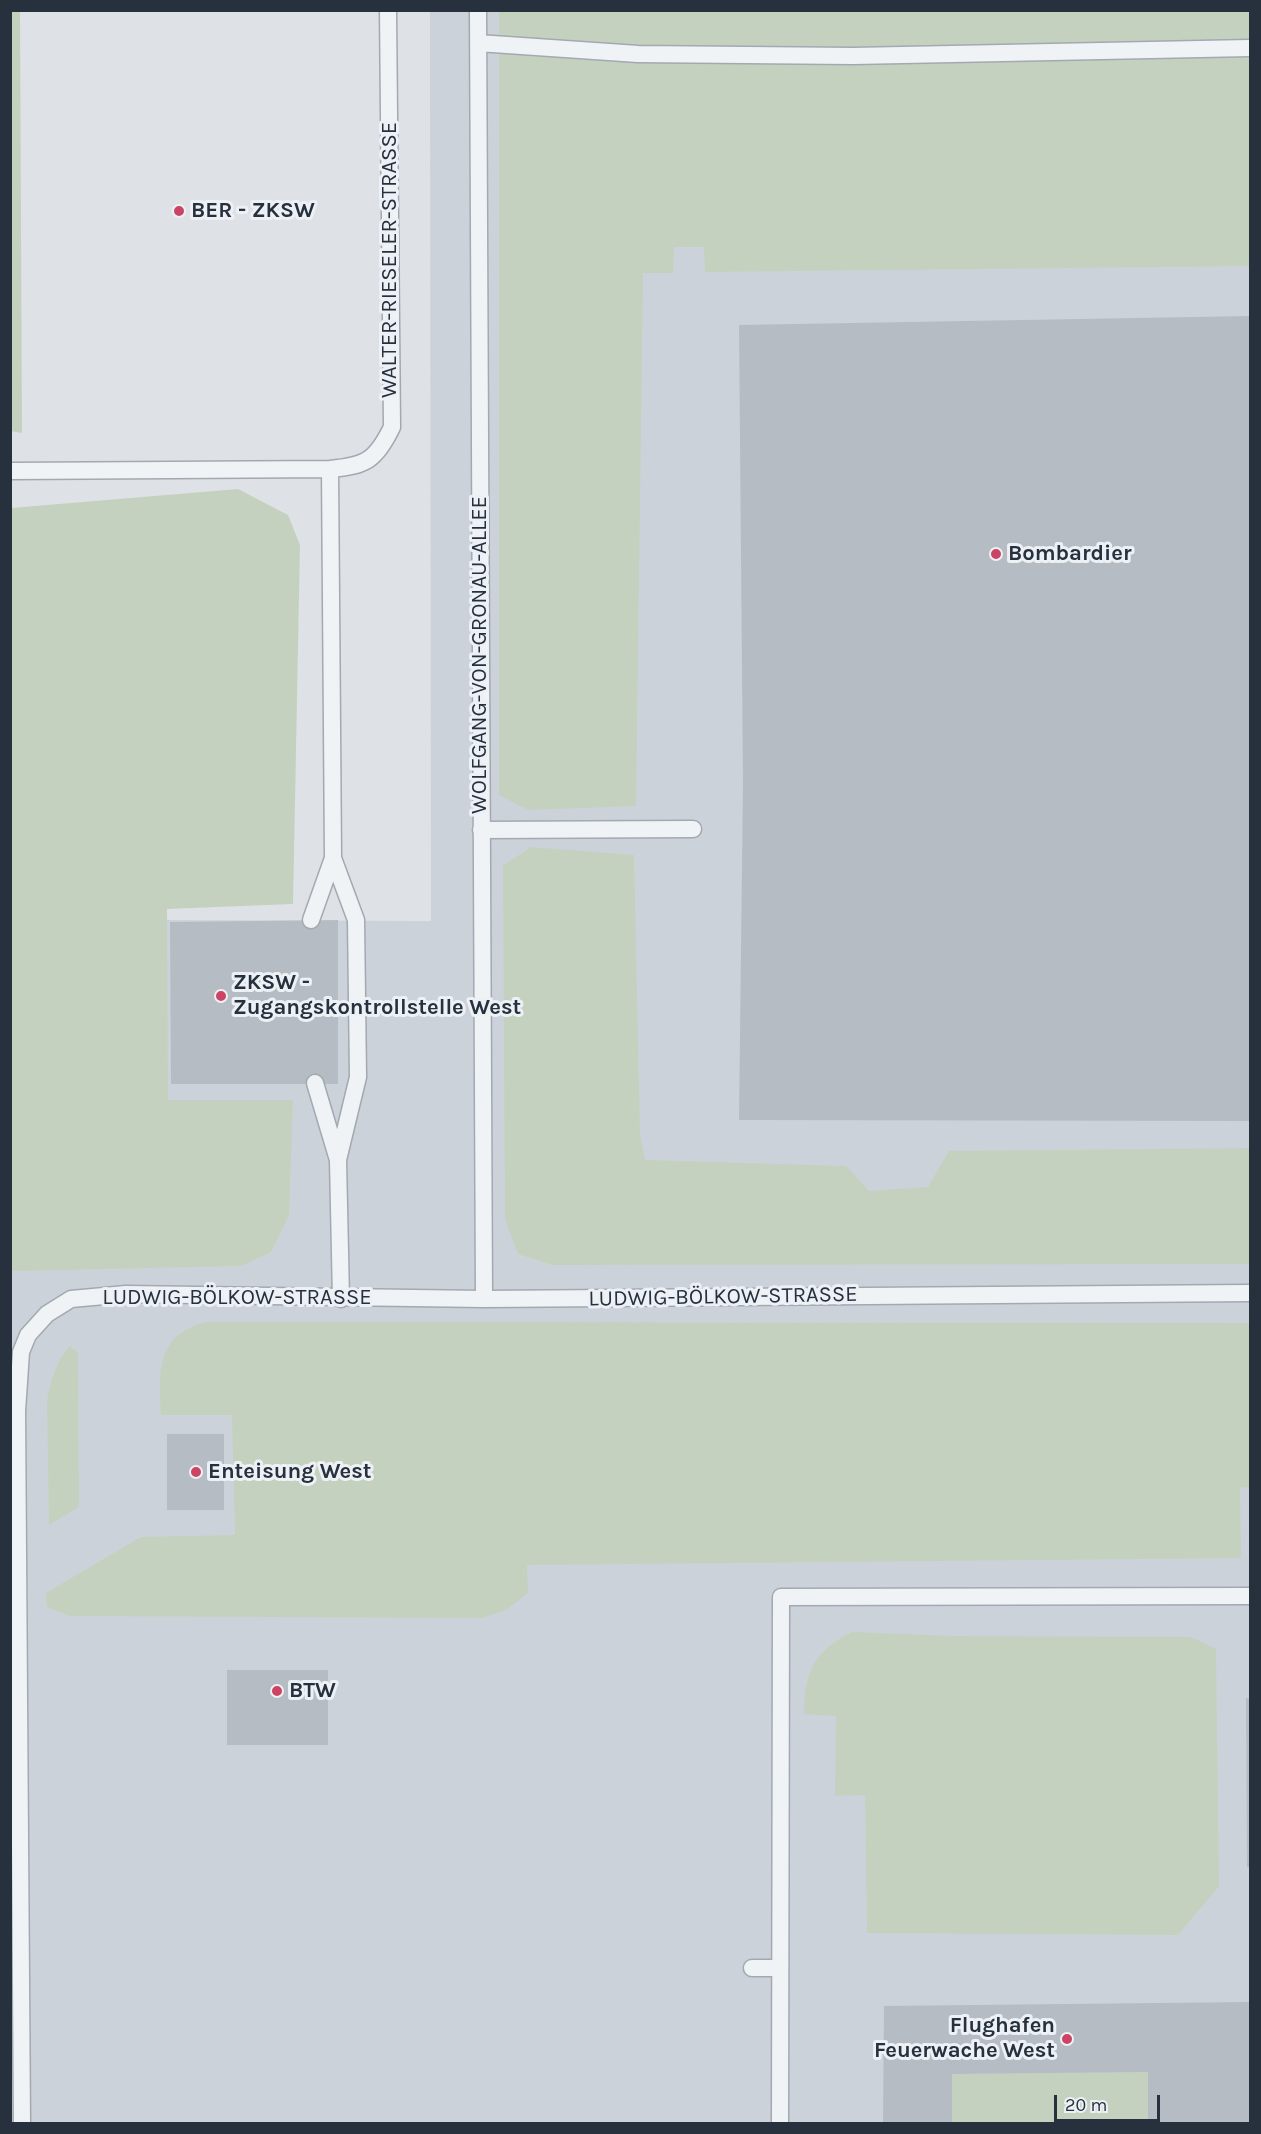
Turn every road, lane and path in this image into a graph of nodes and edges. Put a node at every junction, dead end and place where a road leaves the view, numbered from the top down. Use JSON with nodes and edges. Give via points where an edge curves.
{"nodes":[{"id":1,"x":388,"y":10,"type":"edge"},
{"id":2,"x":478,"y":10,"type":"edge"},
{"id":3,"x":478,"y":43,"type":"junction"},
{"id":4,"x":1251,"y":48,"type":"edge"},
{"id":5,"x":330,"y":469,"type":"junction"},
{"id":6,"x":10,"y":471,"type":"edge"},
{"id":7,"x":481,"y":830,"type":"junction"},
{"id":8,"x":693,"y":830,"type":"dead end"},
{"id":9,"x":333,"y":858,"type":"junction"},
{"id":10,"x":310,"y":920,"type":"dead end"},
{"id":11,"x":315,"y":1083,"type":"dead end"},
{"id":12,"x":338,"y":1160,"type":"junction"},
{"id":13,"x":1251,"y":1293,"type":"edge"},
{"id":14,"x":341,"y":1299,"type":"junction"},
{"id":15,"x":484,"y":1299,"type":"junction"},
{"id":16,"x":1251,"y":1596,"type":"edge"},
{"id":17,"x":752,"y":1968,"type":"dead end"},
{"id":18,"x":779,"y":1968,"type":"junction"},
{"id":19,"x":22,"y":2124,"type":"edge"},
{"id":20,"x":780,"y":2124,"type":"edge"}],
"edges":[{"from":1,"to":5,"type":"lane","name":"WALTER-RIESELER-STRASSE","via":[[392,427],[380,452],[357,466]]},
{"from":2,"to":3,"type":"lane","name":"WOLFGANG-VON-GRONAU-ALLEE"},
{"from":3,"to":4,"type":"lane","via":[[638,54],[853,56]]},
{"from":3,"to":7,"type":"lane","name":"WOLFGANG-VON-GRONAU-ALLEE"},
{"from":5,"to":6,"type":"lane","name":"WALTER-RIESELER-STRASSE"},
{"from":5,"to":9,"type":"lane"},
{"from":7,"to":8,"type":"lane"},
{"from":7,"to":15,"type":"lane","name":"WOLFGANG-VON-GRONAU-ALLEE"},
{"from":9,"to":10,"type":"lane"},
{"from":9,"to":12,"type":"lane","via":[[356,920],[358,1077]]},
{"from":11,"to":12,"type":"lane"},
{"from":12,"to":14,"type":"lane"},
{"from":13,"to":15,"type":"lane","name":"LUDWIG-BÖLKOW-STRASSE"},
{"from":14,"to":15,"type":"lane","name":"LUDWIG-BÖLKOW-STRASSE"},
{"from":14,"to":19,"type":"lane","name":"LUDWIG-BÖLKOW-STRASSE","via":[[126,1294],[70,1299],[47,1314],[28,1335],[21,1352],[17,1411]]},
{"from":16,"to":18,"type":"lane","via":[[781,1597]]},
{"from":17,"to":18,"type":"lane"},
{"from":18,"to":20,"type":"lane"}]}
